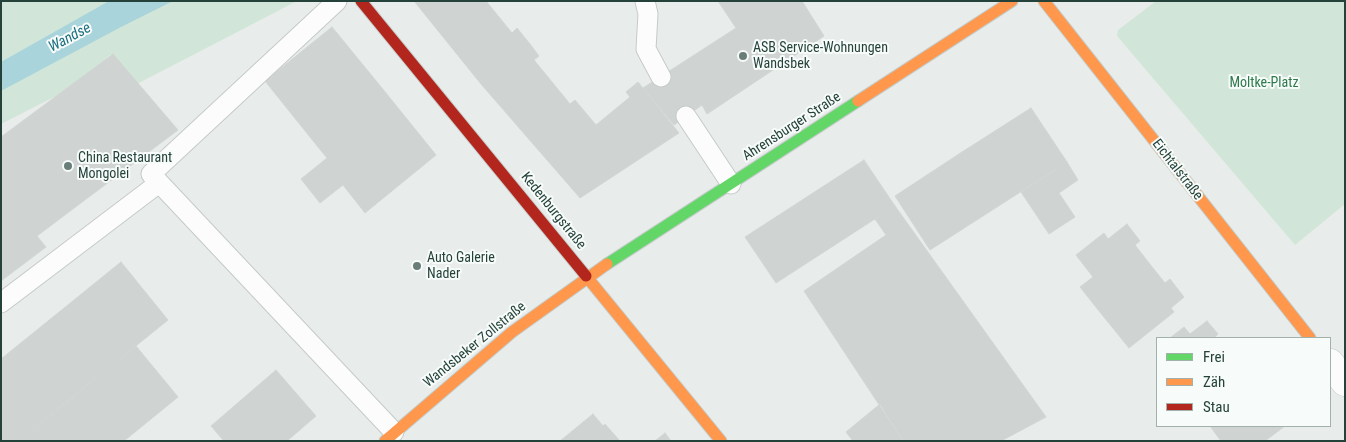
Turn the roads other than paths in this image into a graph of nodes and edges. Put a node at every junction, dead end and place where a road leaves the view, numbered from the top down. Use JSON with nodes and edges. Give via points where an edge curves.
{"nodes":[{"id":1,"x":337,"y":1,"type":"edge"},
{"id":2,"x":361,"y":1,"type":"edge"},
{"id":3,"x":645,"y":1,"type":"edge"},
{"id":4,"x":1012,"y":1,"type":"edge"},
{"id":5,"x":1044,"y":1,"type":"edge"},
{"id":6,"x":661,"y":77,"type":"dead end"},
{"id":7,"x":686,"y":116,"type":"dead end"},
{"id":8,"x":159,"y":183,"type":"junction"},
{"id":9,"x":731,"y":184,"type":"junction"},
{"id":10,"x":587,"y":276,"type":"junction"},
{"id":11,"x":1,"y":303,"type":"edge"},
{"id":12,"x":1309,"y":337,"type":"edge"},
{"id":13,"x":1331,"y":364,"type":"edge"},
{"id":14,"x":1345,"y":382,"type":"edge"},
{"id":15,"x":389,"y":436,"type":"edge"},
{"id":16,"x":721,"y":441,"type":"edge"}],
"edges":[{"from":1,"to":8,"type":"lane","via":[[151,174]]},
{"from":2,"to":10,"type":"street","name":"Kedenburgstraße"},
{"from":3,"to":6,"type":"lane","via":[[648,14],[646,49]]},
{"from":4,"to":9,"type":"street","name":"Ahrensburger Straße"},
{"from":5,"to":12,"type":"street","name":"Eichtalstraße"},
{"from":7,"to":9,"type":"lane"},
{"from":8,"to":11,"type":"lane"},
{"from":8,"to":15,"type":"lane"},
{"from":9,"to":10,"type":"street","name":"Ahrensburger Straße"},
{"from":10,"to":15,"type":"street","name":"Wandsbeker Zollstraße","via":[[512,332]]},
{"from":10,"to":16,"type":"street","name":"Kedenburgstraße"},
{"from":13,"to":14,"type":"street"}]}
